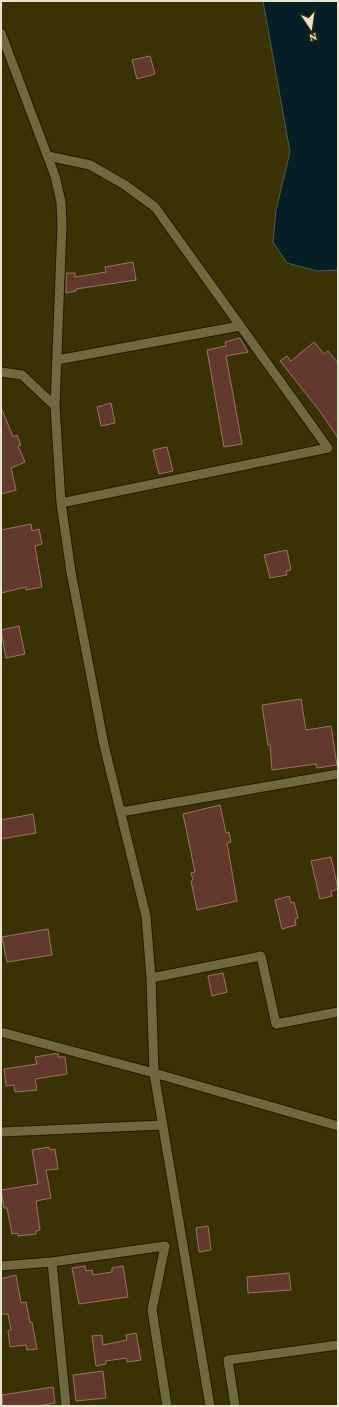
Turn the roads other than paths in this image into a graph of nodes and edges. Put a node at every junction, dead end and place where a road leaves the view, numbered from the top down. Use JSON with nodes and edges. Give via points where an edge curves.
{"nodes":[{"id":1,"x":1,"y":33,"type":"edge"},
{"id":2,"x":48,"y":156,"type":"junction"},
{"id":3,"x":240,"y":326,"type":"junction"},
{"id":4,"x":58,"y":360,"type":"junction"},
{"id":5,"x":1,"y":372,"type":"edge"},
{"id":6,"x":55,"y":406,"type":"junction"},
{"id":7,"x":61,"y":503,"type":"junction"},
{"id":8,"x":338,"y":774,"type":"edge"},
{"id":9,"x":121,"y":812,"type":"junction"},
{"id":10,"x":151,"y":978,"type":"junction"},
{"id":11,"x":338,"y":1012,"type":"edge"},
{"id":12,"x":1,"y":1032,"type":"edge"},
{"id":13,"x":154,"y":1073,"type":"junction"},
{"id":14,"x":163,"y":1125,"type":"junction"},
{"id":15,"x":338,"y":1126,"type":"edge"},
{"id":16,"x":1,"y":1132,"type":"edge"},
{"id":17,"x":52,"y":1262,"type":"junction"},
{"id":18,"x":1,"y":1266,"type":"edge"},
{"id":19,"x":338,"y":1345,"type":"edge"},
{"id":20,"x":66,"y":1406,"type":"edge"},
{"id":21,"x":167,"y":1406,"type":"edge"},
{"id":22,"x":210,"y":1406,"type":"edge"},
{"id":23,"x":235,"y":1406,"type":"edge"}],
"edges":[{"from":1,"to":2,"type":"street"},
{"from":2,"to":3,"type":"street","via":[[90,165],[125,185],[155,207]]},
{"from":2,"to":4,"type":"street","via":[[61,202]]},
{"from":3,"to":4,"type":"street"},
{"from":3,"to":7,"type":"street","via":[[328,448]]},
{"from":4,"to":6,"type":"street"},
{"from":5,"to":6,"type":"street","via":[[22,375]]},
{"from":6,"to":7,"type":"street"},
{"from":7,"to":9,"type":"street","via":[[89,672]]},
{"from":8,"to":9,"type":"street"},
{"from":9,"to":10,"type":"street","via":[[146,916]]},
{"from":10,"to":11,"type":"street","via":[[261,956],[276,1024]]},
{"from":10,"to":13,"type":"street"},
{"from":12,"to":13,"type":"street"},
{"from":13,"to":14,"type":"street"},
{"from":13,"to":15,"type":"street"},
{"from":14,"to":16,"type":"street"},
{"from":14,"to":22,"type":"street"},
{"from":17,"to":18,"type":"street"},
{"from":17,"to":20,"type":"street"},
{"from":17,"to":21,"type":"street","via":[[165,1246],[152,1310]]},
{"from":19,"to":23,"type":"street","via":[[228,1360]]}]}
